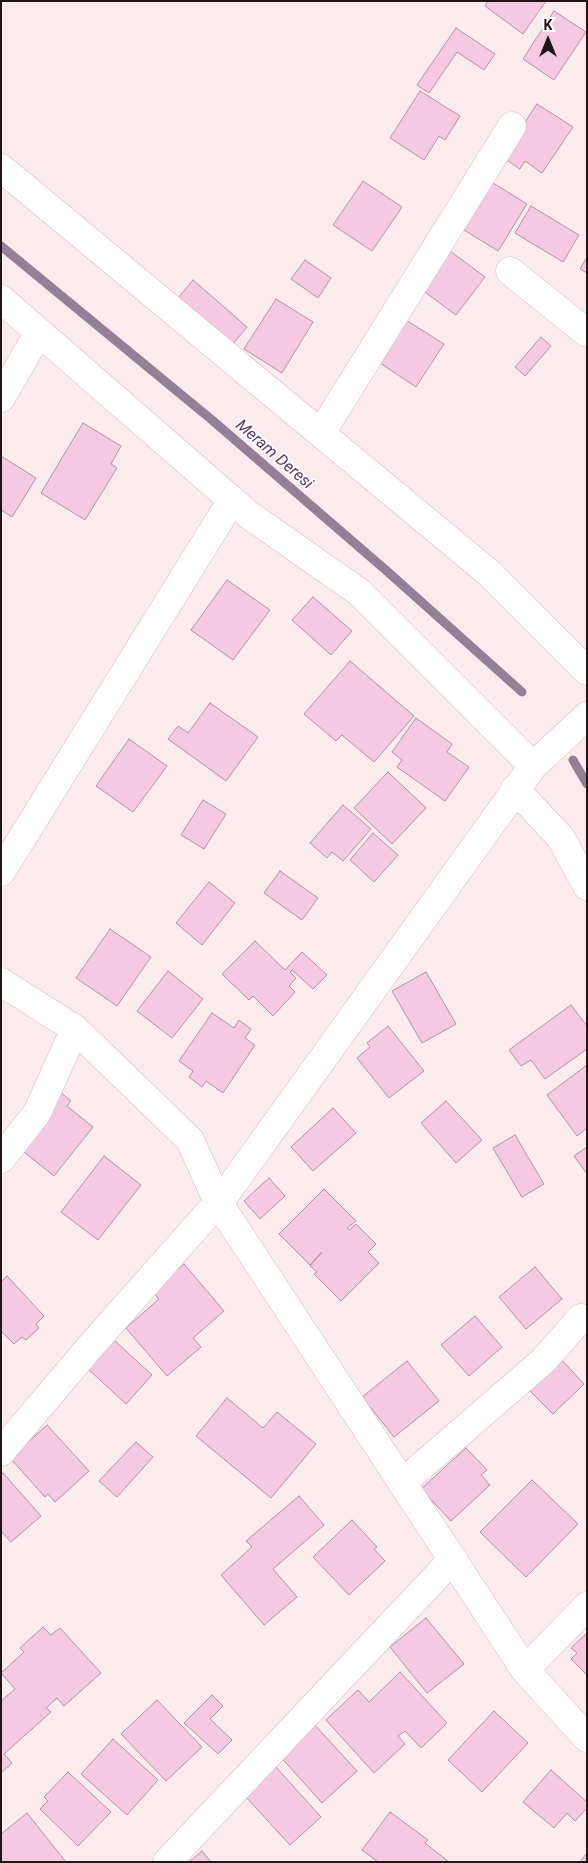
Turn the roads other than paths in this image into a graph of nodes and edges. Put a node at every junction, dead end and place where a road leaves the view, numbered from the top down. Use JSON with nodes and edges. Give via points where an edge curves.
{"nodes":[{"id":1,"x":512,"y":126,"type":"dead end"},
{"id":2,"x":1,"y":168,"type":"edge"},
{"id":3,"x":510,"y":271,"type":"dead end"},
{"id":4,"x":1,"y":299,"type":"edge"},
{"id":5,"x":40,"y":332,"type":"junction"},
{"id":6,"x":587,"y":334,"type":"edge"},
{"id":7,"x":1,"y":398,"type":"edge"},
{"id":8,"x":321,"y":433,"type":"junction"},
{"id":9,"x":232,"y":500,"type":"junction"},
{"id":10,"x":587,"y":671,"type":"edge"},
{"id":11,"x":587,"y":716,"type":"edge"},
{"id":12,"x":533,"y":766,"type":"junction"},
{"id":13,"x":515,"y":789,"type":"junction"},
{"id":14,"x":1,"y":872,"type":"edge"},
{"id":15,"x":587,"y":886,"type":"edge"},
{"id":16,"x":1,"y":982,"type":"edge"},
{"id":17,"x":75,"y":1029,"type":"junction"},
{"id":18,"x":1,"y":1159,"type":"edge"},
{"id":19,"x":218,"y":1202,"type":"junction"},
{"id":20,"x":581,"y":1318,"type":"dead end"},
{"id":21,"x":1,"y":1452,"type":"edge"},
{"id":22,"x":402,"y":1483,"type":"junction"},
{"id":23,"x":453,"y":1559,"type":"junction"},
{"id":24,"x":587,"y":1606,"type":"edge"},
{"id":25,"x":525,"y":1670,"type":"junction"},
{"id":26,"x":587,"y":1738,"type":"edge"},
{"id":27,"x":167,"y":1862,"type":"edge"}],
"edges":[{"from":1,"to":8,"type":"street"},
{"from":2,"to":8,"type":"street"},
{"from":3,"to":6,"type":"street"},
{"from":4,"to":5,"type":"street"},
{"from":5,"to":7,"type":"street"},
{"from":5,"to":9,"type":"street"},
{"from":8,"to":10,"type":"street","via":[[489,574]]},
{"from":9,"to":12,"type":"street","via":[[359,592]]},
{"from":9,"to":14,"type":"street"},
{"from":11,"to":12,"type":"street"},
{"from":12,"to":13,"type":"street"},
{"from":13,"to":15,"type":"street","via":[[561,838]]},
{"from":13,"to":19,"type":"street"},
{"from":16,"to":17,"type":"street"},
{"from":17,"to":18,"type":"street","via":[[37,1113]]},
{"from":17,"to":19,"type":"street","via":[[190,1140]]},
{"from":19,"to":21,"type":"street"},
{"from":19,"to":22,"type":"street"},
{"from":20,"to":22,"type":"street","via":[[543,1361]]},
{"from":22,"to":23,"type":"street"},
{"from":23,"to":25,"type":"street"},
{"from":23,"to":27,"type":"street"},
{"from":24,"to":25,"type":"street"},
{"from":25,"to":26,"type":"street"}]}
